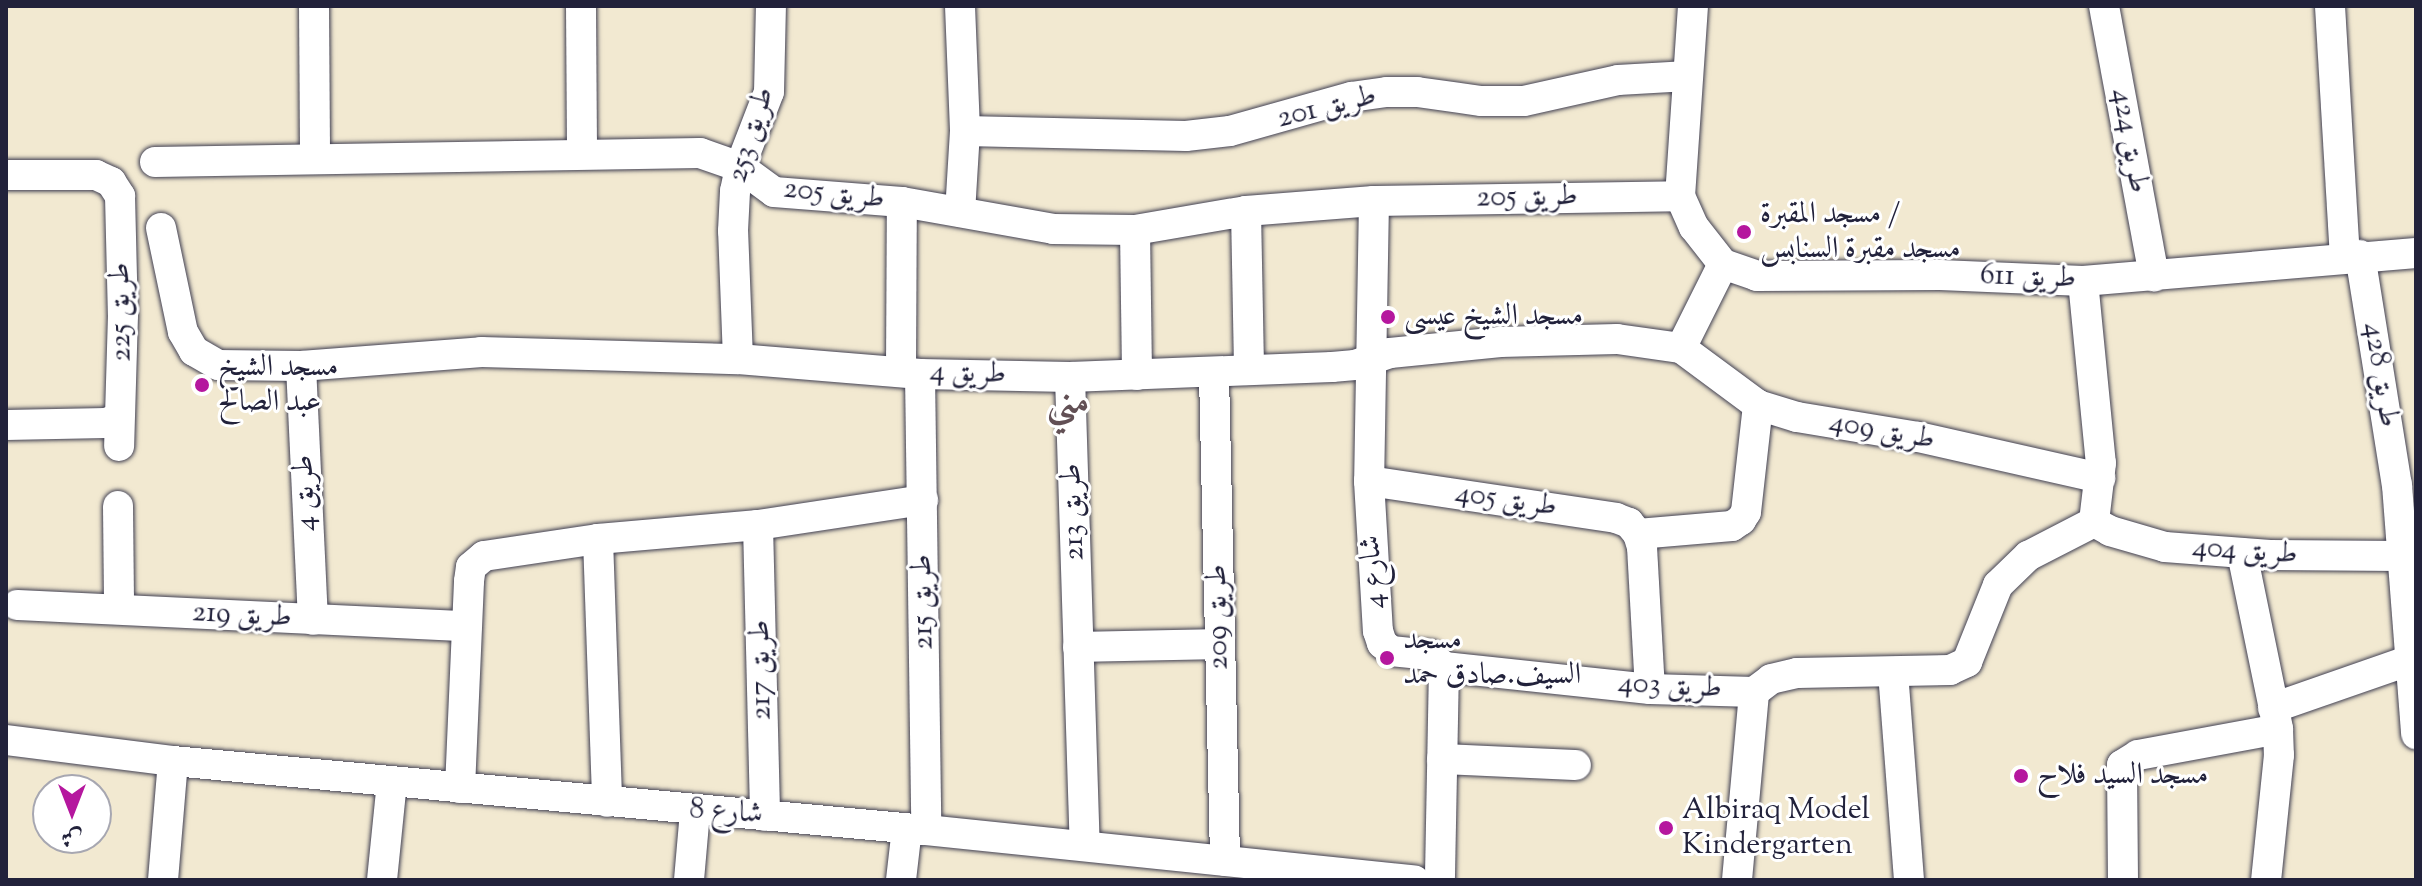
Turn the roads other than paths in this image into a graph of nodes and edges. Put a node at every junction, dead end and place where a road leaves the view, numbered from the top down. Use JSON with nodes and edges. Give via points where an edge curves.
{"nodes":[{"id":1,"x":314,"y":6,"type":"edge"},
{"id":2,"x":581,"y":6,"type":"edge"},
{"id":3,"x":771,"y":6,"type":"edge"},
{"id":4,"x":960,"y":6,"type":"edge"},
{"id":5,"x":1693,"y":6,"type":"edge"},
{"id":6,"x":2104,"y":6,"type":"edge"},
{"id":7,"x":2330,"y":6,"type":"edge"},
{"id":8,"x":1688,"y":76,"type":"junction"},
{"id":9,"x":965,"y":131,"type":"junction"},
{"id":10,"x":582,"y":153,"type":"junction"},
{"id":11,"x":315,"y":158,"type":"junction"},
{"id":12,"x":155,"y":162,"type":"dead end"},
{"id":13,"x":740,"y":167,"type":"junction"},
{"id":14,"x":6,"y":175,"type":"edge"},
{"id":15,"x":1680,"y":196,"type":"junction"},
{"id":16,"x":1374,"y":201,"type":"junction"},
{"id":17,"x":902,"y":202,"type":"junction"},
{"id":18,"x":1246,"y":211,"type":"junction"},
{"id":19,"x":960,"y":212,"type":"junction"},
{"id":20,"x":161,"y":228,"type":"dead end"},
{"id":21,"x":1135,"y":230,"type":"junction"},
{"id":22,"x":2416,"y":253,"type":"edge"},
{"id":23,"x":2353,"y":256,"type":"junction"},
{"id":24,"x":1723,"y":264,"type":"junction"},
{"id":25,"x":2154,"y":276,"type":"junction"},
{"id":26,"x":2083,"y":281,"type":"junction"},
{"id":27,"x":1681,"y":348,"type":"junction"},
{"id":28,"x":738,"y":359,"type":"junction"},
{"id":29,"x":1372,"y":360,"type":"junction"},
{"id":30,"x":301,"y":366,"type":"junction"},
{"id":31,"x":1249,"y":370,"type":"junction"},
{"id":32,"x":910,"y":372,"type":"junction"},
{"id":33,"x":1214,"y":374,"type":"junction"},
{"id":34,"x":1137,"y":375,"type":"junction"},
{"id":35,"x":1070,"y":377,"type":"junction"},
{"id":36,"x":1758,"y":405,"type":"junction"},
{"id":37,"x":6,"y":425,"type":"edge"},
{"id":38,"x":2100,"y":478,"type":"junction"},
{"id":39,"x":1369,"y":481,"type":"junction"},
{"id":40,"x":923,"y":500,"type":"junction"},
{"id":41,"x":118,"y":506,"type":"dead end"},
{"id":42,"x":2094,"y":522,"type":"junction"},
{"id":43,"x":758,"y":525,"type":"junction"},
{"id":44,"x":1638,"y":534,"type":"junction"},
{"id":45,"x":598,"y":539,"type":"junction"},
{"id":46,"x":2405,"y":548,"type":"edge"},
{"id":47,"x":2242,"y":553,"type":"junction"},
{"id":48,"x":17,"y":605,"type":"dead end"},
{"id":49,"x":119,"y":609,"type":"junction"},
{"id":50,"x":313,"y":620,"type":"junction"},
{"id":51,"x":467,"y":626,"type":"junction"},
{"id":52,"x":1220,"y":644,"type":"junction"},
{"id":53,"x":1078,"y":647,"type":"junction"},
{"id":54,"x":2408,"y":661,"type":"junction"},
{"id":55,"x":1444,"y":667,"type":"junction"},
{"id":56,"x":1893,"y":672,"type":"junction"},
{"id":57,"x":1650,"y":689,"type":"junction"},
{"id":58,"x":1754,"y":692,"type":"junction"},
{"id":59,"x":2275,"y":719,"type":"junction"},
{"id":60,"x":2416,"y":734,"type":"edge"},
{"id":61,"x":6,"y":740,"type":"edge"},
{"id":62,"x":39,"y":745,"type":"junction"},
{"id":63,"x":6,"y":759,"type":"edge"},
{"id":64,"x":1442,"y":759,"type":"junction"},
{"id":65,"x":173,"y":761,"type":"junction"},
{"id":66,"x":1576,"y":765,"type":"dead end"},
{"id":67,"x":392,"y":782,"type":"junction"},
{"id":68,"x":460,"y":788,"type":"junction"},
{"id":69,"x":607,"y":802,"type":"junction"},
{"id":70,"x":695,"y":811,"type":"junction"},
{"id":71,"x":765,"y":816,"type":"junction"},
{"id":72,"x":916,"y":829,"type":"junction"},
{"id":73,"x":1085,"y":846,"type":"junction"},
{"id":74,"x":1225,"y":861,"type":"junction"},
{"id":75,"x":163,"y":880,"type":"edge"},
{"id":76,"x":382,"y":880,"type":"edge"},
{"id":77,"x":689,"y":880,"type":"edge"},
{"id":78,"x":901,"y":880,"type":"edge"},
{"id":79,"x":1414,"y":880,"type":"edge"},
{"id":80,"x":1440,"y":880,"type":"edge"},
{"id":81,"x":1737,"y":880,"type":"edge"},
{"id":82,"x":1909,"y":880,"type":"edge"},
{"id":83,"x":2123,"y":880,"type":"edge"},
{"id":84,"x":2266,"y":880,"type":"edge"}],
"edges":[{"from":1,"to":11,"type":"street"},
{"from":2,"to":10,"type":"street"},
{"from":3,"to":13,"type":"street","name":"طريق 253","via":[[769,92]]},
{"from":4,"to":9,"type":"street"},
{"from":5,"to":8,"type":"street"},
{"from":6,"to":25,"type":"street","name":"طريق 424"},
{"from":7,"to":23,"type":"street","name":"طريق 428"},
{"from":8,"to":9,"type":"street","name":"طريق 201","via":[[1618,80],[1524,101],[1375,94],[1230,131],[1186,136]]},
{"from":8,"to":15,"type":"street"},
{"from":9,"to":19,"type":"street"},
{"from":10,"to":11,"type":"street","name":"طريق 205"},
{"from":10,"to":13,"type":"street","name":"طريق 205","via":[[700,153]]},
{"from":11,"to":12,"type":"street","name":"طريق 205"},
{"from":13,"to":17,"type":"street","name":"طريق 205","via":[[774,192]]},
{"from":13,"to":28,"type":"street","name":"طريق 253","via":[[733,231]]},
{"from":14,"to":37,"type":"street","name":"طريق 225","via":[[96,175],[111,182],[120,196],[123,315],[119,432],[106,423]]},
{"from":15,"to":16,"type":"street","name":"طريق 205"},
{"from":15,"to":24,"type":"street","via":[[1694,227]]},
{"from":16,"to":18,"type":"street","name":"طريق 205"},
{"from":16,"to":29,"type":"street"},
{"from":17,"to":19,"type":"street","name":"طريق 205"},
{"from":17,"to":32,"type":"street","name":"طريق 215"},
{"from":18,"to":21,"type":"street","name":"طريق 205"},
{"from":18,"to":31,"type":"street"},
{"from":19,"to":21,"type":"street","name":"طريق 205","via":[[1053,229]]},
{"from":20,"to":30,"type":"street","name":"طريق 4","via":[[183,332],[194,351],[218,365]]},
{"from":21,"to":34,"type":"street"},
{"from":22,"to":23,"type":"street","name":"طريق 611"},
{"from":23,"to":25,"type":"street","name":"طريق 611"},
{"from":23,"to":46,"type":"street","name":"طريق 428"},
{"from":24,"to":26,"type":"street","name":"طريق 611","via":[[1757,276]]},
{"from":24,"to":27,"type":"street"},
{"from":25,"to":26,"type":"street","name":"طريق 611"},
{"from":26,"to":38,"type":"street"},
{"from":27,"to":29,"type":"street","name":"طريق 4","via":[[1617,339],[1500,342],[1390,353]]},
{"from":27,"to":36,"type":"street","name":"طريق 409"},
{"from":28,"to":30,"type":"street","name":"طريق 4","via":[[481,352]]},
{"from":28,"to":32,"type":"street","name":"طريق 4"},
{"from":29,"to":31,"type":"street","name":"طريق 4"},
{"from":29,"to":39,"type":"street","name":"شارع 4"},
{"from":30,"to":50,"type":"street","name":"طريق 4"},
{"from":31,"to":33,"type":"street","name":"طريق 4"},
{"from":32,"to":35,"type":"street","name":"طريق 4"},
{"from":32,"to":40,"type":"street","name":"طريق 215"},
{"from":33,"to":34,"type":"street","name":"طريق 4"},
{"from":33,"to":52,"type":"street","name":"طريق 209"},
{"from":34,"to":35,"type":"street","name":"طريق 4"},
{"from":35,"to":53,"type":"street","name":"طريق 213"},
{"from":36,"to":38,"type":"street","name":"طريق 409"},
{"from":36,"to":44,"type":"street","via":[[1741,520],[1732,526]]},
{"from":38,"to":42,"type":"street"},
{"from":39,"to":44,"type":"street","name":"طريق 405","via":[[1616,518]]},
{"from":39,"to":55,"type":"street","name":"شارع 4","via":[[1379,637],[1391,651],[1431,655]]},
{"from":40,"to":43,"type":"street"},
{"from":40,"to":72,"type":"street","name":"طريق 215"},
{"from":41,"to":49,"type":"street"},
{"from":42,"to":47,"type":"street","name":"طريق 404","via":[[2165,547]]},
{"from":42,"to":56,"type":"street","name":"طريق 403","via":[[2028,556],[1998,585],[1967,662],[1950,670]]},
{"from":43,"to":45,"type":"street"},
{"from":43,"to":71,"type":"street","name":"طريق 217"},
{"from":44,"to":57,"type":"street"},
{"from":45,"to":51,"type":"street","via":[[484,556],[471,567]]},
{"from":45,"to":69,"type":"street"},
{"from":46,"to":47,"type":"street","name":"طريق 404"},
{"from":46,"to":54,"type":"street","name":"طريق 428"},
{"from":47,"to":59,"type":"street"},
{"from":48,"to":49,"type":"street","name":"طريق 219"},
{"from":49,"to":50,"type":"street","name":"طريق 219"},
{"from":50,"to":51,"type":"street","name":"طريق 219"},
{"from":51,"to":68,"type":"street"},
{"from":52,"to":53,"type":"street"},
{"from":52,"to":74,"type":"street","name":"طريق 209"},
{"from":53,"to":73,"type":"street","name":"طريق 213"},
{"from":54,"to":59,"type":"street"},
{"from":54,"to":60,"type":"street","name":"طريق 428"},
{"from":55,"to":57,"type":"street","name":"طريق 403"},
{"from":55,"to":64,"type":"street"},
{"from":56,"to":58,"type":"street","name":"طريق 403","via":[[1797,673],[1771,679]]},
{"from":56,"to":82,"type":"street"},
{"from":57,"to":58,"type":"street","name":"طريق 403"},
{"from":58,"to":81,"type":"street","name":"طريق 403"},
{"from":59,"to":83,"type":"street","via":[[2138,755],[2122,765]]},
{"from":59,"to":84,"type":"street","via":[[2279,755]]},
{"from":61,"to":62,"type":"street","name":"شارع 8"},
{"from":62,"to":63,"type":"street","name":"شارع 8"},
{"from":62,"to":65,"type":"street","name":"شارع 8"},
{"from":64,"to":66,"type":"street"},
{"from":64,"to":80,"type":"street"},
{"from":65,"to":67,"type":"street","name":"شارع 8"},
{"from":65,"to":75,"type":"street"},
{"from":67,"to":68,"type":"street","name":"شارع 8"},
{"from":67,"to":76,"type":"street"},
{"from":68,"to":69,"type":"street","name":"شارع 8"},
{"from":69,"to":70,"type":"street","name":"شارع 8"},
{"from":70,"to":71,"type":"street","name":"شارع 8"},
{"from":70,"to":77,"type":"street"},
{"from":71,"to":72,"type":"street","name":"شارع 8"},
{"from":72,"to":73,"type":"street","name":"شارع 8"},
{"from":72,"to":78,"type":"street","name":"طريق 215"},
{"from":73,"to":74,"type":"street","name":"شارع 8"},
{"from":74,"to":79,"type":"street","name":"شارع 8"}]}
